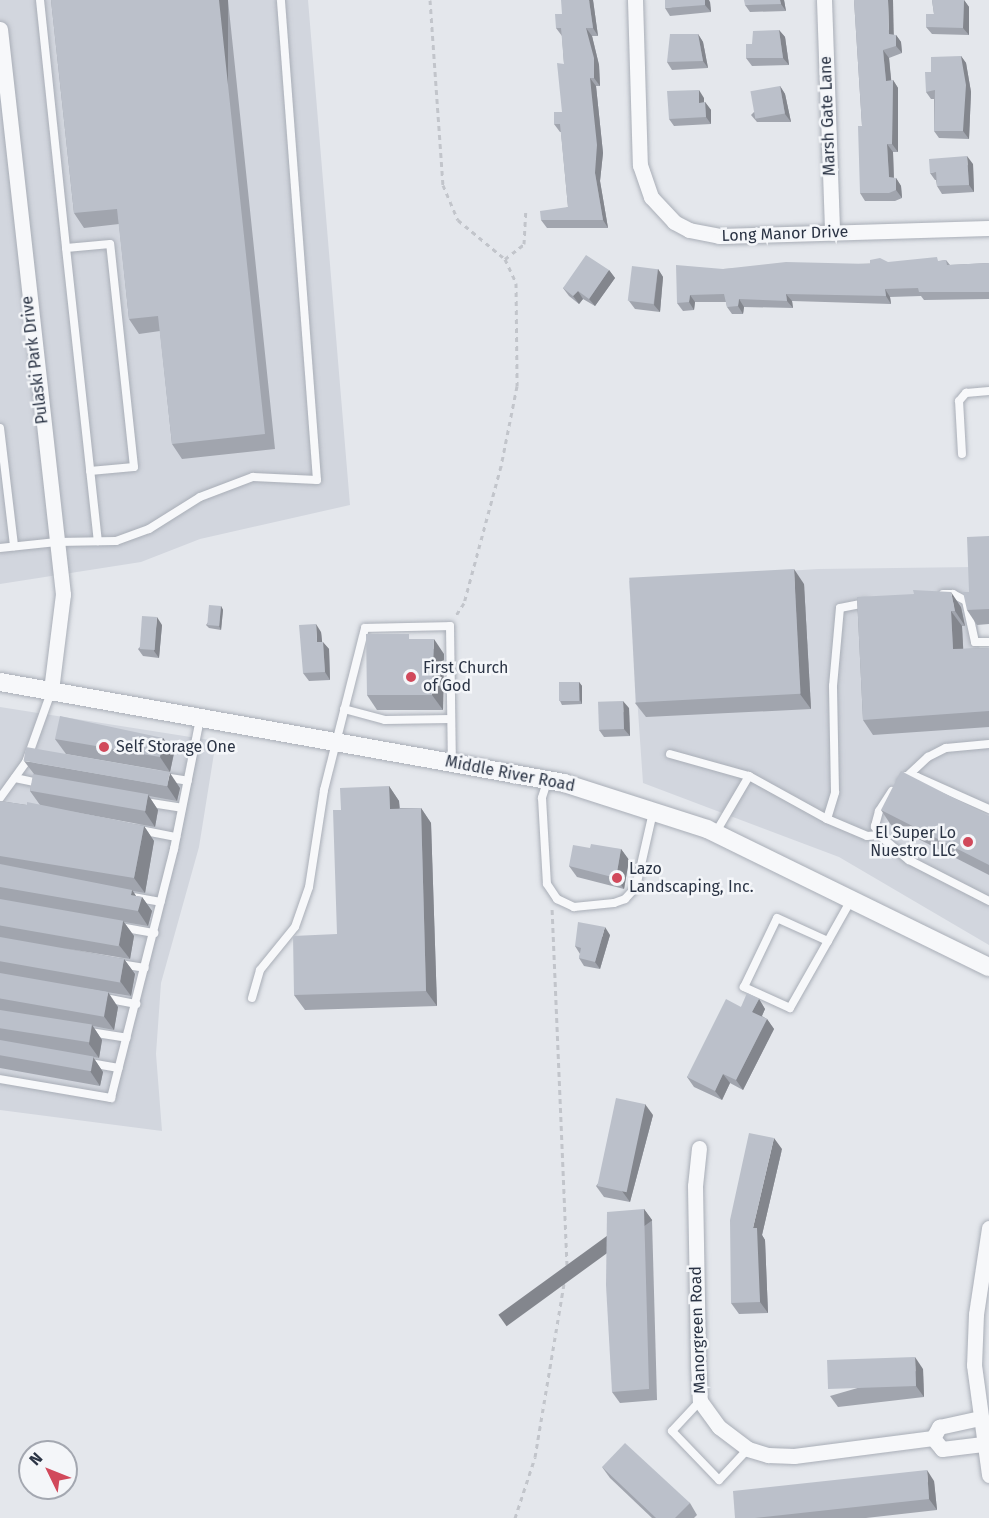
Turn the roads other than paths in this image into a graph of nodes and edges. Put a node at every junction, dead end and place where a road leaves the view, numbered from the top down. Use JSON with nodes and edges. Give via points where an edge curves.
{"nodes":[{"id":1,"x":40,"y":0,"type":"edge"},
{"id":2,"x":281,"y":0,"type":"edge"},
{"id":3,"x":635,"y":0,"type":"edge"},
{"id":4,"x":824,"y":0,"type":"edge"},
{"id":5,"x":0,"y":29,"type":"edge"},
{"id":6,"x":989,"y":228,"type":"edge"},
{"id":7,"x":832,"y":233,"type":"junction"},
{"id":8,"x":66,"y":248,"type":"junction"},
{"id":9,"x":989,"y":391,"type":"edge"},
{"id":10,"x":0,"y":428,"type":"edge"},
{"id":11,"x":962,"y":454,"type":"dead end"},
{"id":12,"x":90,"y":471,"type":"junction"},
{"id":13,"x":57,"y":542,"type":"junction"},
{"id":14,"x":98,"y":542,"type":"junction"},
{"id":15,"x":14,"y":546,"type":"junction"},
{"id":16,"x":0,"y":548,"type":"edge"},
{"id":17,"x":934,"y":594,"type":"edge"},
{"id":18,"x":872,"y":602,"type":"edge"},
{"id":19,"x":989,"y":642,"type":"edge"},
{"id":20,"x":0,"y":682,"type":"edge"},
{"id":21,"x":51,"y":690,"type":"junction"},
{"id":22,"x":344,"y":709,"type":"junction"},
{"id":23,"x":201,"y":717,"type":"junction"},
{"id":24,"x":451,"y":719,"type":"junction"},
{"id":25,"x":336,"y":741,"type":"junction"},
{"id":26,"x":989,"y":744,"type":"edge"},
{"id":27,"x":30,"y":754,"type":"junction"},
{"id":28,"x":670,"y":754,"type":"dead end"},
{"id":29,"x":41,"y":756,"type":"edge"},
{"id":30,"x":452,"y":762,"type":"junction"},
{"id":31,"x":154,"y":775,"type":"edge"},
{"id":32,"x":750,"y":776,"type":"junction"},
{"id":33,"x":906,"y":776,"type":"junction"},
{"id":34,"x":15,"y":778,"type":"junction"},
{"id":35,"x":549,"y":779,"type":"junction"},
{"id":36,"x":188,"y":781,"type":"junction"},
{"id":37,"x":48,"y":784,"type":"edge"},
{"id":38,"x":0,"y":798,"type":"edge"},
{"id":39,"x":138,"y":800,"type":"edge"},
{"id":40,"x":0,"y":804,"type":"edge"},
{"id":41,"x":12,"y":806,"type":"edge"},
{"id":42,"x":182,"y":808,"type":"junction"},
{"id":43,"x":989,"y":809,"type":"edge"},
{"id":44,"x":653,"y":811,"type":"junction"},
{"id":45,"x":827,"y":819,"type":"junction"},
{"id":46,"x":129,"y":828,"type":"edge"},
{"id":47,"x":715,"y":834,"type":"junction"},
{"id":48,"x":879,"y":835,"type":"junction"},
{"id":49,"x":176,"y":837,"type":"junction"},
{"id":50,"x":127,"y":896,"type":"edge"},
{"id":51,"x":852,"y":898,"type":"junction"},
{"id":52,"x":989,"y":901,"type":"edge"},
{"id":53,"x":161,"y":902,"type":"junction"},
{"id":54,"x":106,"y":925,"type":"edge"},
{"id":55,"x":154,"y":933,"type":"junction"},
{"id":56,"x":828,"y":941,"type":"junction"},
{"id":57,"x":112,"y":963,"type":"edge"},
{"id":58,"x":145,"y":968,"type":"junction"},
{"id":59,"x":989,"y":968,"type":"edge"},
{"id":60,"x":91,"y":996,"type":"edge"},
{"id":61,"x":252,"y":998,"type":"dead end"},
{"id":62,"x":136,"y":1004,"type":"junction"},
{"id":63,"x":81,"y":1031,"type":"edge"},
{"id":64,"x":127,"y":1038,"type":"junction"},
{"id":65,"x":76,"y":1060,"type":"edge"},
{"id":66,"x":119,"y":1068,"type":"junction"},
{"id":67,"x":0,"y":1079,"type":"edge"},
{"id":68,"x":699,"y":1148,"type":"dead end"},
{"id":69,"x":989,"y":1228,"type":"edge"},
{"id":70,"x":700,"y":1401,"type":"junction"},
{"id":71,"x":980,"y":1418,"type":"junction"},
{"id":72,"x":933,"y":1438,"type":"junction"},
{"id":73,"x":983,"y":1444,"type":"junction"},
{"id":74,"x":748,"y":1449,"type":"junction"},
{"id":75,"x":989,"y":1475,"type":"edge"}],
"edges":[{"from":1,"to":8,"type":"lane"},
{"from":2,"to":14,"type":"lane","via":[[317,480],[253,477],[200,496],[149,529],[116,542]]},
{"from":3,"to":7,"type":"street","name":"Long Manor Drive","via":[[640,165],[644,182],[661,211],[674,222],[705,235]]},
{"from":4,"to":7,"type":"street","name":"Marsh Gate Lane"},
{"from":5,"to":13,"type":"street","name":"Pulaski Park Drive"},
{"from":6,"to":7,"type":"street","name":"Long Manor Drive"},
{"from":8,"to":12,"type":"lane"},
{"from":8,"to":12,"type":"lane","via":[[111,244],[134,467]]},
{"from":9,"to":11,"type":"lane","via":[[966,393],[959,401]]},
{"from":10,"to":15,"type":"lane"},
{"from":12,"to":14,"type":"lane"},
{"from":13,"to":14,"type":"lane"},
{"from":13,"to":15,"type":"lane"},
{"from":13,"to":21,"type":"street","name":"Pulaski Park Drive","via":[[63,594]]},
{"from":15,"to":16,"type":"lane"},
{"from":17,"to":19,"type":"lane","via":[[953,594],[966,601],[975,642]]},
{"from":18,"to":45,"type":"lane","via":[[840,608],[833,686],[835,792]]},
{"from":20,"to":21,"type":"street","name":"Middle River Road"},
{"from":21,"to":23,"type":"street","name":"Middle River Road"},
{"from":21,"to":27,"type":"lane"},
{"from":22,"to":24,"type":"lane","via":[[385,720]]},
{"from":22,"to":24,"type":"lane","via":[[365,628],[450,626]]},
{"from":22,"to":25,"type":"lane"},
{"from":23,"to":25,"type":"street","name":"Middle River Road"},
{"from":23,"to":36,"type":"lane"},
{"from":24,"to":30,"type":"lane"},
{"from":25,"to":30,"type":"street","name":"Middle River Road"},
{"from":25,"to":61,"type":"lane","via":[[309,887],[295,927],[260,969]]},
{"from":26,"to":33,"type":"lane","via":[[946,748]]},
{"from":27,"to":29,"type":"lane"},
{"from":27,"to":34,"type":"lane"},
{"from":28,"to":32,"type":"lane"},
{"from":30,"to":35,"type":"street","name":"Middle River Road"},
{"from":31,"to":36,"type":"lane"},
{"from":32,"to":45,"type":"lane"},
{"from":32,"to":47,"type":"lane"},
{"from":33,"to":43,"type":"lane","via":[[917,777]]},
{"from":33,"to":48,"type":"lane","via":[[879,812],[875,826]]},
{"from":34,"to":37,"type":"lane"},
{"from":34,"to":38,"type":"lane"},
{"from":35,"to":44,"type":"street","name":"Middle River Road"},
{"from":35,"to":44,"type":"lane","via":[[542,798],[548,884],[551,893],[574,907],[625,899],[641,877]]},
{"from":36,"to":42,"type":"lane"},
{"from":39,"to":42,"type":"lane"},
{"from":40,"to":41,"type":"lane"},
{"from":42,"to":49,"type":"lane"},
{"from":44,"to":47,"type":"street","name":"Middle River Road"},
{"from":45,"to":48,"type":"lane","via":[[867,836]]},
{"from":46,"to":49,"type":"lane"},
{"from":47,"to":51,"type":"street","name":"Middle River Road"},
{"from":48,"to":52,"type":"lane","via":[[909,860]]},
{"from":49,"to":53,"type":"lane"},
{"from":50,"to":53,"type":"lane"},
{"from":51,"to":56,"type":"lane"},
{"from":51,"to":59,"type":"street","name":"Middle River Road"},
{"from":53,"to":55,"type":"lane"},
{"from":54,"to":55,"type":"lane"},
{"from":55,"to":58,"type":"lane"},
{"from":56,"to":56,"type":"lane","via":[[777,918],[744,987],[790,1008]]},
{"from":57,"to":58,"type":"lane"},
{"from":58,"to":62,"type":"lane"},
{"from":60,"to":62,"type":"lane"},
{"from":62,"to":64,"type":"lane"},
{"from":63,"to":64,"type":"lane"},
{"from":64,"to":66,"type":"lane"},
{"from":65,"to":66,"type":"lane"},
{"from":66,"to":67,"type":"lane","via":[[111,1098]]},
{"from":68,"to":70,"type":"street","name":"Manorgreen Road","via":[[694,1252]]},
{"from":69,"to":71,"type":"street","via":[[976,1314],[974,1365]]},
{"from":70,"to":74,"type":"street","name":"Manorgreen Road","via":[[719,1427]]},
{"from":70,"to":74,"type":"lane","via":[[672,1431],[719,1480]]},
{"from":71,"to":72,"type":"street","name":"Manorgreen Road","via":[[939,1427]]},
{"from":71,"to":73,"type":"street"},
{"from":72,"to":73,"type":"street","name":"Manorgreen Road","via":[[942,1449]]},
{"from":72,"to":74,"type":"street","name":"Manorgreen Road","via":[[794,1456]]},
{"from":73,"to":75,"type":"street"}]}
